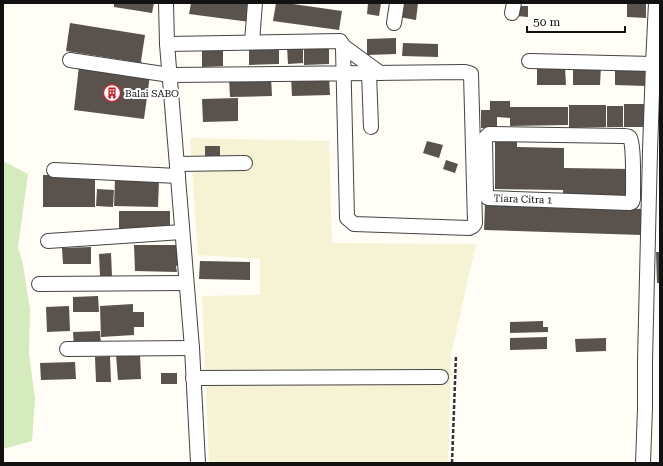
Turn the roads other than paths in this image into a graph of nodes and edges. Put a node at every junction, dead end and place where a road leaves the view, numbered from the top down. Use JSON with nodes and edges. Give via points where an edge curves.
{"nodes":[{"id":1,"x":166,"y":3,"type":"edge"},
{"id":2,"x":255,"y":3,"type":"edge"},
{"id":3,"x":397,"y":3,"type":"edge"},
{"id":4,"x":656,"y":3,"type":"edge"},
{"id":5,"x":394,"y":23,"type":"dead end"},
{"id":6,"x":252,"y":42,"type":"junction"},
{"id":7,"x":167,"y":44,"type":"junction"},
{"id":8,"x":343,"y":46,"type":"junction"},
{"id":9,"x":70,"y":60,"type":"dead end"},
{"id":10,"x":529,"y":61,"type":"dead end"},
{"id":11,"x":653,"y":64,"type":"junction"},
{"id":12,"x":375,"y":73,"type":"junction"},
{"id":13,"x":343,"y":74,"type":"junction"},
{"id":14,"x":170,"y":76,"type":"junction"},
{"id":15,"x":371,"y":128,"type":"dead end"},
{"id":16,"x":632,"y":150,"type":"junction"},
{"id":17,"x":650,"y":151,"type":"junction"},
{"id":18,"x":245,"y":163,"type":"dead end"},
{"id":19,"x":655,"y":169,"type":"edge"},
{"id":20,"x":54,"y":170,"type":"dead end"},
{"id":21,"x":178,"y":170,"type":"junction"},
{"id":22,"x":182,"y":232,"type":"junction"},
{"id":23,"x":48,"y":241,"type":"dead end"},
{"id":24,"x":186,"y":282,"type":"junction"},
{"id":25,"x":39,"y":284,"type":"dead end"},
{"id":26,"x":192,"y":348,"type":"junction"},
{"id":27,"x":67,"y":349,"type":"dead end"},
{"id":28,"x":442,"y":377,"type":"dead end"},
{"id":29,"x":193,"y":378,"type":"junction"},
{"id":30,"x":198,"y":463,"type":"edge"},
{"id":31,"x":643,"y":463,"type":"edge"}],
"edges":[{"from":1,"to":7,"type":"street"},
{"from":2,"to":6,"type":"street"},
{"from":3,"to":5,"type":"street"},
{"from":4,"to":11,"type":"street"},
{"from":6,"to":7,"type":"street"},
{"from":6,"to":8,"type":"street","via":[[340,41]]},
{"from":7,"to":14,"type":"street"},
{"from":8,"to":12,"type":"street"},
{"from":8,"to":13,"type":"street"},
{"from":9,"to":14,"type":"street"},
{"from":10,"to":11,"type":"street"},
{"from":11,"to":17,"type":"street"},
{"from":12,"to":13,"type":"street"},
{"from":12,"to":13,"type":"street","via":[[471,74],[475,223],[473,226],[469,228],[350,222],[347,218]]},
{"from":12,"to":15,"type":"street"},
{"from":13,"to":14,"type":"street"},
{"from":14,"to":21,"type":"street"},
{"from":16,"to":16,"type":"street","name":"Tiara Citra 1","via":[[633,199],[629,203],[486,197],[485,138],[489,134],[624,136],[631,138]]},
{"from":16,"to":17,"type":"street"},
{"from":17,"to":19,"type":"street"},
{"from":18,"to":21,"type":"street"},
{"from":19,"to":31,"type":"street","via":[[645,362]]},
{"from":20,"to":21,"type":"street"},
{"from":21,"to":22,"type":"street"},
{"from":22,"to":23,"type":"street"},
{"from":22,"to":24,"type":"street"},
{"from":24,"to":25,"type":"street"},
{"from":24,"to":26,"type":"street"},
{"from":26,"to":27,"type":"street"},
{"from":26,"to":29,"type":"street"},
{"from":28,"to":29,"type":"street"},
{"from":29,"to":30,"type":"street"}]}
